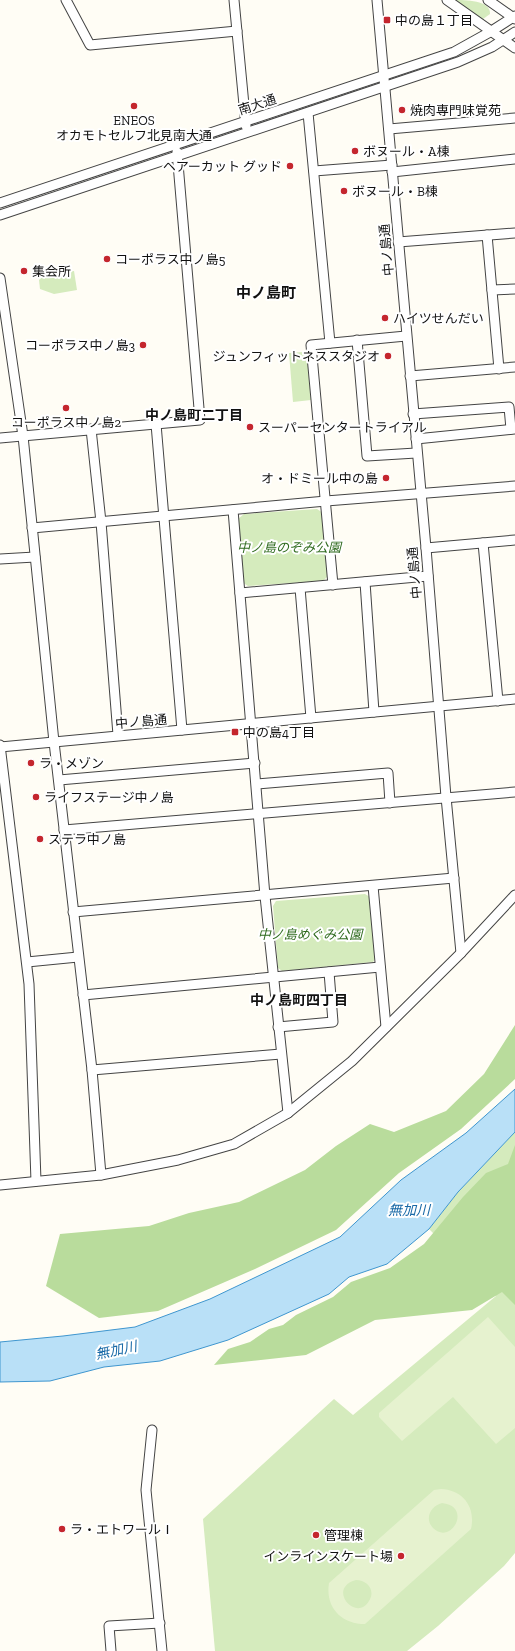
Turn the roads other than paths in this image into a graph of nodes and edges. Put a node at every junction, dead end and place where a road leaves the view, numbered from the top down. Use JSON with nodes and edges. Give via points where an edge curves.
{"nodes":[{"id":1,"x":66,"y":0,"type":"edge"},
{"id":2,"x":234,"y":0,"type":"edge"},
{"id":3,"x":377,"y":0,"type":"edge"},
{"id":4,"x":447,"y":0,"type":"edge"},
{"id":5,"x":488,"y":0,"type":"edge"},
{"id":6,"x":514,"y":17,"type":"edge"},
{"id":7,"x":237,"y":31,"type":"junction"},
{"id":8,"x":490,"y":32,"type":"junction"},
{"id":9,"x":515,"y":32,"type":"edge"},
{"id":10,"x":503,"y":40,"type":"junction"},
{"id":11,"x":515,"y":48,"type":"edge"},
{"id":12,"x":383,"y":74,"type":"junction"},
{"id":13,"x":384,"y":86,"type":"junction"},
{"id":14,"x":308,"y":113,"type":"junction"},
{"id":15,"x":515,"y":118,"type":"edge"},
{"id":16,"x":245,"y":121,"type":"junction"},
{"id":17,"x":389,"y":129,"type":"junction"},
{"id":18,"x":246,"y":133,"type":"junction"},
{"id":19,"x":176,"y":144,"type":"junction"},
{"id":20,"x":177,"y":157,"type":"junction"},
{"id":21,"x":515,"y":160,"type":"edge"},
{"id":22,"x":392,"y":168,"type":"junction"},
{"id":23,"x":314,"y":171,"type":"junction"},
{"id":24,"x":0,"y":203,"type":"edge"},
{"id":25,"x":0,"y":215,"type":"edge"},
{"id":26,"x":515,"y":233,"type":"edge"},
{"id":27,"x":487,"y":235,"type":"junction"},
{"id":28,"x":398,"y":242,"type":"junction"},
{"id":29,"x":0,"y":278,"type":"edge"},
{"id":30,"x":515,"y":289,"type":"edge"},
{"id":31,"x":492,"y":290,"type":"junction"},
{"id":32,"x":406,"y":336,"type":"junction"},
{"id":33,"x":357,"y":340,"type":"junction"},
{"id":34,"x":330,"y":343,"type":"junction"},
{"id":35,"x":515,"y":368,"type":"edge"},
{"id":36,"x":499,"y":369,"type":"junction"},
{"id":37,"x":410,"y":376,"type":"junction"},
{"id":38,"x":413,"y":414,"type":"junction"},
{"id":39,"x":156,"y":424,"type":"junction"},
{"id":40,"x":91,"y":429,"type":"junction"},
{"id":41,"x":513,"y":429,"type":"edge"},
{"id":42,"x":23,"y":436,"type":"junction"},
{"id":43,"x":0,"y":438,"type":"edge"},
{"id":44,"x":416,"y":439,"type":"junction"},
{"id":45,"x":416,"y":453,"type":"junction"},
{"id":46,"x":515,"y":486,"type":"edge"},
{"id":47,"x":420,"y":494,"type":"junction"},
{"id":48,"x":326,"y":501,"type":"junction"},
{"id":49,"x":233,"y":510,"type":"junction"},
{"id":50,"x":164,"y":516,"type":"junction"},
{"id":51,"x":101,"y":522,"type":"junction"},
{"id":52,"x":32,"y":528,"type":"junction"},
{"id":53,"x":515,"y":540,"type":"edge"},
{"id":54,"x":483,"y":543,"type":"junction"},
{"id":55,"x":426,"y":548,"type":"junction"},
{"id":56,"x":35,"y":556,"type":"junction"},
{"id":57,"x":0,"y":559,"type":"edge"},
{"id":58,"x":428,"y":576,"type":"junction"},
{"id":59,"x":365,"y":582,"type":"junction"},
{"id":60,"x":333,"y":585,"type":"junction"},
{"id":61,"x":300,"y":588,"type":"junction"},
{"id":62,"x":240,"y":593,"type":"junction"},
{"id":63,"x":515,"y":699,"type":"edge"},
{"id":64,"x":498,"y":701,"type":"junction"},
{"id":65,"x":438,"y":706,"type":"junction"},
{"id":66,"x":374,"y":712,"type":"junction"},
{"id":67,"x":311,"y":718,"type":"junction"},
{"id":68,"x":252,"y":723,"type":"junction"},
{"id":69,"x":182,"y":730,"type":"junction"},
{"id":70,"x":118,"y":735,"type":"junction"},
{"id":71,"x":54,"y":742,"type":"junction"},
{"id":72,"x":0,"y":746,"type":"edge"},
{"id":73,"x":255,"y":763,"type":"junction"},
{"id":74,"x":59,"y":780,"type":"junction"},
{"id":75,"x":257,"y":784,"type":"junction"},
{"id":76,"x":515,"y":792,"type":"edge"},
{"id":77,"x":446,"y":797,"type":"junction"},
{"id":78,"x":390,"y":802,"type":"junction"},
{"id":79,"x":260,"y":814,"type":"junction"},
{"id":80,"x":64,"y":830,"type":"junction"},
{"id":81,"x":454,"y":878,"type":"junction"},
{"id":82,"x":373,"y":886,"type":"junction"},
{"id":83,"x":515,"y":895,"type":"edge"},
{"id":84,"x":265,"y":896,"type":"junction"},
{"id":85,"x":73,"y":912,"type":"junction"},
{"id":86,"x":461,"y":953,"type":"junction"},
{"id":87,"x":78,"y":957,"type":"junction"},
{"id":88,"x":27,"y":962,"type":"junction"},
{"id":89,"x":380,"y":967,"type":"junction"},
{"id":90,"x":328,"y":972,"type":"junction"},
{"id":91,"x":273,"y":977,"type":"junction"},
{"id":92,"x":83,"y":996,"type":"junction"},
{"id":93,"x":278,"y":1027,"type":"junction"},
{"id":94,"x":386,"y":1027,"type":"junction"},
{"id":95,"x":281,"y":1054,"type":"junction"},
{"id":96,"x":92,"y":1070,"type":"junction"},
{"id":97,"x":288,"y":1113,"type":"junction"},
{"id":98,"x":102,"y":1175,"type":"junction"},
{"id":99,"x":36,"y":1181,"type":"junction"},
{"id":100,"x":0,"y":1185,"type":"edge"},
{"id":101,"x":152,"y":1430,"type":"dead end"},
{"id":102,"x":160,"y":1623,"type":"junction"},
{"id":103,"x":111,"y":1651,"type":"edge"},
{"id":104,"x":162,"y":1651,"type":"edge"}],
"edges":[{"from":1,"to":7,"type":"street","via":[[90,45]]},
{"from":2,"to":7,"type":"street"},
{"from":3,"to":12,"type":"street","name":"中ノ島通"},
{"from":4,"to":8,"type":"street"},
{"from":5,"to":6,"type":"street"},
{"from":6,"to":8,"type":"street","name":"南大通"},
{"from":7,"to":16,"type":"street"},
{"from":8,"to":10,"type":"street"},
{"from":8,"to":12,"type":"street","name":"南大通","via":[[454,52]]},
{"from":9,"to":10,"type":"street","name":"南大通"},
{"from":10,"to":11,"type":"street"},
{"from":10,"to":13,"type":"street","name":"南大通","via":[[458,62]]},
{"from":12,"to":13,"type":"street","name":"中ノ島通"},
{"from":12,"to":16,"type":"street","name":"南大通"},
{"from":13,"to":14,"type":"street","name":"南大通"},
{"from":13,"to":17,"type":"street","name":"中ノ島通"},
{"from":14,"to":18,"type":"street","name":"南大通"},
{"from":14,"to":23,"type":"street"},
{"from":15,"to":17,"type":"street"},
{"from":16,"to":18,"type":"street"},
{"from":16,"to":19,"type":"street","name":"南大通"},
{"from":17,"to":22,"type":"street","name":"中ノ島通"},
{"from":18,"to":20,"type":"street","name":"南大通"},
{"from":19,"to":20,"type":"street"},
{"from":19,"to":24,"type":"street","name":"南大通"},
{"from":20,"to":25,"type":"street","name":"南大通"},
{"from":20,"to":39,"type":"street","via":[[200,420]]},
{"from":21,"to":22,"type":"street"},
{"from":22,"to":23,"type":"street"},
{"from":22,"to":28,"type":"street","name":"中ノ島通"},
{"from":23,"to":34,"type":"street"},
{"from":26,"to":27,"type":"street"},
{"from":27,"to":28,"type":"street"},
{"from":27,"to":31,"type":"street"},
{"from":28,"to":32,"type":"street","name":"中ノ島通"},
{"from":29,"to":42,"type":"street"},
{"from":30,"to":31,"type":"street"},
{"from":31,"to":36,"type":"street"},
{"from":32,"to":33,"type":"street"},
{"from":32,"to":37,"type":"street","name":"中ノ島通"},
{"from":33,"to":34,"type":"street"},
{"from":33,"to":45,"type":"street","via":[[367,456]]},
{"from":34,"to":48,"type":"street","via":[[311,344]]},
{"from":35,"to":36,"type":"street"},
{"from":36,"to":37,"type":"street"},
{"from":37,"to":38,"type":"street","name":"中ノ島通"},
{"from":38,"to":41,"type":"street","via":[[510,407]]},
{"from":38,"to":44,"type":"street","name":"中ノ島通"},
{"from":39,"to":40,"type":"street"},
{"from":39,"to":50,"type":"street"},
{"from":40,"to":42,"type":"street"},
{"from":40,"to":51,"type":"street"},
{"from":41,"to":44,"type":"street"},
{"from":42,"to":43,"type":"street"},
{"from":42,"to":52,"type":"street"},
{"from":44,"to":45,"type":"street","name":"中ノ島通"},
{"from":45,"to":47,"type":"street","name":"中ノ島通"},
{"from":46,"to":47,"type":"street"},
{"from":47,"to":48,"type":"street"},
{"from":47,"to":55,"type":"street","name":"中ノ島通"},
{"from":48,"to":49,"type":"street"},
{"from":48,"to":60,"type":"street"},
{"from":49,"to":50,"type":"street"},
{"from":49,"to":62,"type":"street"},
{"from":50,"to":51,"type":"street"},
{"from":50,"to":69,"type":"street"},
{"from":51,"to":52,"type":"street"},
{"from":51,"to":70,"type":"street"},
{"from":52,"to":56,"type":"street"},
{"from":53,"to":54,"type":"street"},
{"from":54,"to":55,"type":"street"},
{"from":54,"to":64,"type":"street"},
{"from":55,"to":58,"type":"street","name":"中ノ島通"},
{"from":56,"to":57,"type":"street"},
{"from":56,"to":71,"type":"street"},
{"from":58,"to":59,"type":"street"},
{"from":58,"to":65,"type":"street","name":"中ノ島通"},
{"from":59,"to":60,"type":"street"},
{"from":59,"to":66,"type":"street"},
{"from":60,"to":61,"type":"street"},
{"from":61,"to":62,"type":"street"},
{"from":61,"to":67,"type":"street"},
{"from":62,"to":68,"type":"street"},
{"from":63,"to":64,"type":"street"},
{"from":64,"to":65,"type":"street"},
{"from":65,"to":66,"type":"street","name":"中ノ島通"},
{"from":65,"to":77,"type":"street"},
{"from":66,"to":67,"type":"street","name":"中ノ島通"},
{"from":67,"to":68,"type":"street","name":"中ノ島通"},
{"from":68,"to":69,"type":"street","name":"中ノ島通"},
{"from":68,"to":73,"type":"street"},
{"from":69,"to":70,"type":"street","name":"中ノ島通"},
{"from":70,"to":71,"type":"street","name":"中ノ島通"},
{"from":71,"to":72,"type":"street","name":"中ノ島通"},
{"from":71,"to":74,"type":"street"},
{"from":72,"to":88,"type":"street"},
{"from":73,"to":74,"type":"street"},
{"from":73,"to":75,"type":"street"},
{"from":74,"to":80,"type":"street"},
{"from":75,"to":78,"type":"street","via":[[388,773]]},
{"from":75,"to":79,"type":"street"},
{"from":76,"to":77,"type":"street"},
{"from":77,"to":78,"type":"street"},
{"from":77,"to":81,"type":"street"},
{"from":78,"to":79,"type":"street"},
{"from":79,"to":80,"type":"street"},
{"from":79,"to":84,"type":"street"},
{"from":80,"to":85,"type":"street"},
{"from":81,"to":82,"type":"street"},
{"from":81,"to":86,"type":"street"},
{"from":82,"to":84,"type":"street"},
{"from":82,"to":89,"type":"street"},
{"from":83,"to":86,"type":"street"},
{"from":84,"to":85,"type":"street"},
{"from":84,"to":91,"type":"street"},
{"from":85,"to":87,"type":"street"},
{"from":86,"to":94,"type":"street"},
{"from":87,"to":88,"type":"street"},
{"from":87,"to":92,"type":"street"},
{"from":88,"to":99,"type":"street"},
{"from":89,"to":90,"type":"street"},
{"from":89,"to":94,"type":"street"},
{"from":90,"to":91,"type":"street"},
{"from":90,"to":93,"type":"street","via":[[333,1022]]},
{"from":91,"to":92,"type":"street"},
{"from":91,"to":93,"type":"street"},
{"from":92,"to":96,"type":"street"},
{"from":93,"to":95,"type":"street"},
{"from":94,"to":97,"type":"street","via":[[352,1061]]},
{"from":95,"to":96,"type":"street"},
{"from":95,"to":97,"type":"street"},
{"from":96,"to":98,"type":"street"},
{"from":97,"to":98,"type":"street","via":[[234,1144],[178,1160]]},
{"from":98,"to":99,"type":"street"},
{"from":99,"to":100,"type":"street"},
{"from":101,"to":102,"type":"street","via":[[146,1490]]},
{"from":102,"to":103,"type":"street","via":[[109,1626]]},
{"from":102,"to":104,"type":"street"}]}
